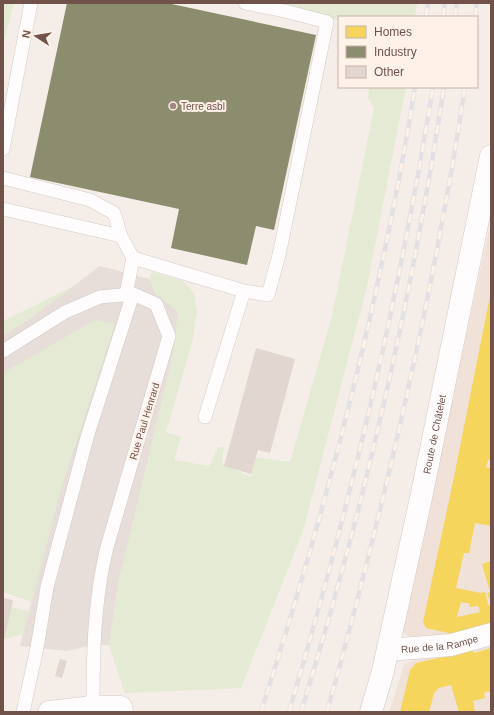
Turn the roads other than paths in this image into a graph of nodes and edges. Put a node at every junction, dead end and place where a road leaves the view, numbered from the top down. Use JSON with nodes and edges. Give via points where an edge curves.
{"nodes":[{"id":1,"x":31,"y":3,"type":"edge"},
{"id":2,"x":244,"y":3,"type":"edge"},
{"id":3,"x":3,"y":149,"type":"edge"},
{"id":4,"x":491,"y":156,"type":"edge"},
{"id":5,"x":3,"y":178,"type":"edge"},
{"id":6,"x":3,"y":209,"type":"edge"},
{"id":7,"x":121,"y":236,"type":"junction"},
{"id":8,"x":134,"y":258,"type":"junction"},
{"id":9,"x":244,"y":291,"type":"junction"},
{"id":10,"x":130,"y":294,"type":"junction"},
{"id":11,"x":3,"y":351,"type":"edge"},
{"id":12,"x":205,"y":417,"type":"dead end"},
{"id":13,"x":491,"y":634,"type":"edge"},
{"id":14,"x":388,"y":650,"type":"junction"},
{"id":15,"x":93,"y":707,"type":"junction"},
{"id":16,"x":23,"y":712,"type":"edge"},
{"id":17,"x":49,"y":712,"type":"edge"},
{"id":18,"x":122,"y":712,"type":"edge"},
{"id":19,"x":371,"y":712,"type":"edge"}],
"edges":[{"from":1,"to":3,"type":"lane"},
{"from":2,"to":9,"type":"lane","via":[[327,22],[279,256],[268,295]]},
{"from":4,"to":14,"type":"main road","name":"Route de Châtelet"},
{"from":5,"to":7,"type":"lane","via":[[90,200],[114,213]]},
{"from":6,"to":7,"type":"lane"},
{"from":7,"to":8,"type":"lane"},
{"from":8,"to":9,"type":"lane"},
{"from":8,"to":10,"type":"lane"},
{"from":9,"to":12,"type":"lane"},
{"from":10,"to":11,"type":"lane","name":"Rue Paul Henrard","via":[[100,297],[65,312]]},
{"from":10,"to":15,"type":"lane","name":"Rue Paul Henrard","via":[[156,304],[169,336],[100,575],[93,646]]},
{"from":10,"to":16,"type":"lane","via":[[88,434],[47,587]]},
{"from":13,"to":14,"type":"main road","name":"Rue de la Rampe","via":[[451,645]]},
{"from":14,"to":19,"type":"main road","name":"Route de Châtelet"},
{"from":15,"to":17,"type":"main road"},
{"from":15,"to":18,"type":"main road","via":[[121,707]]}]}
